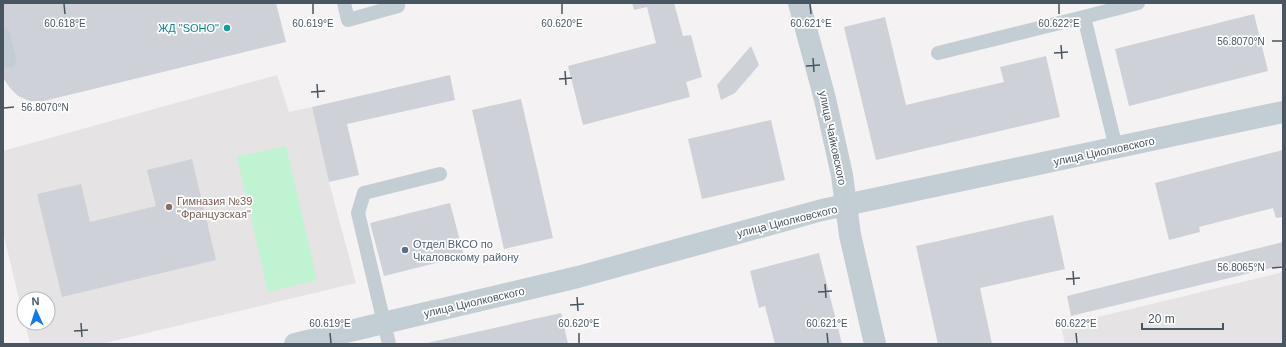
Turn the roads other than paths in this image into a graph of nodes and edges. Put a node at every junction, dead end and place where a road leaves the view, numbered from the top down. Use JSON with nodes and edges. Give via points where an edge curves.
{"nodes":[{"id":1,"x":344,"y":3,"type":"edge"},
{"id":2,"x":398,"y":3,"type":"edge"},
{"id":3,"x":799,"y":3,"type":"edge"},
{"id":4,"x":1138,"y":3,"type":"edge"},
{"id":5,"x":1084,"y":17,"type":"junction"},
{"id":6,"x":3,"y":35,"type":"edge"},
{"id":7,"x":938,"y":53,"type":"dead end"},
{"id":8,"x":9,"y":61,"type":"dead end"},
{"id":9,"x":1283,"y":112,"type":"edge"},
{"id":10,"x":1116,"y":148,"type":"junction"},
{"id":11,"x":440,"y":174,"type":"dead end"},
{"id":12,"x":846,"y":206,"type":"junction"},
{"id":13,"x":384,"y":323,"type":"junction"},
{"id":14,"x":295,"y":344,"type":"edge"},
{"id":15,"x":388,"y":344,"type":"edge"},
{"id":16,"x":874,"y":344,"type":"edge"}],
"edges":[{"from":1,"to":2,"type":"lane","via":[[348,20],[398,6]]},
{"from":3,"to":12,"type":"street","name":"улица Чайковского","via":[[825,99],[842,175]]},
{"from":4,"to":5,"type":"lane"},
{"from":5,"to":7,"type":"lane"},
{"from":5,"to":10,"type":"lane"},
{"from":6,"to":8,"type":"lane"},
{"from":9,"to":10,"type":"street","name":"улица Циолковского"},
{"from":10,"to":12,"type":"street","name":"улица Циолковского"},
{"from":11,"to":13,"type":"lane","via":[[364,193],[358,214]]},
{"from":12,"to":13,"type":"street","name":"улица Циолковского","via":[[822,210],[578,277]]},
{"from":12,"to":16,"type":"street","name":"улица Чайковского"},
{"from":13,"to":14,"type":"street","name":"улица Циолковского"},
{"from":13,"to":15,"type":"lane"}]}
